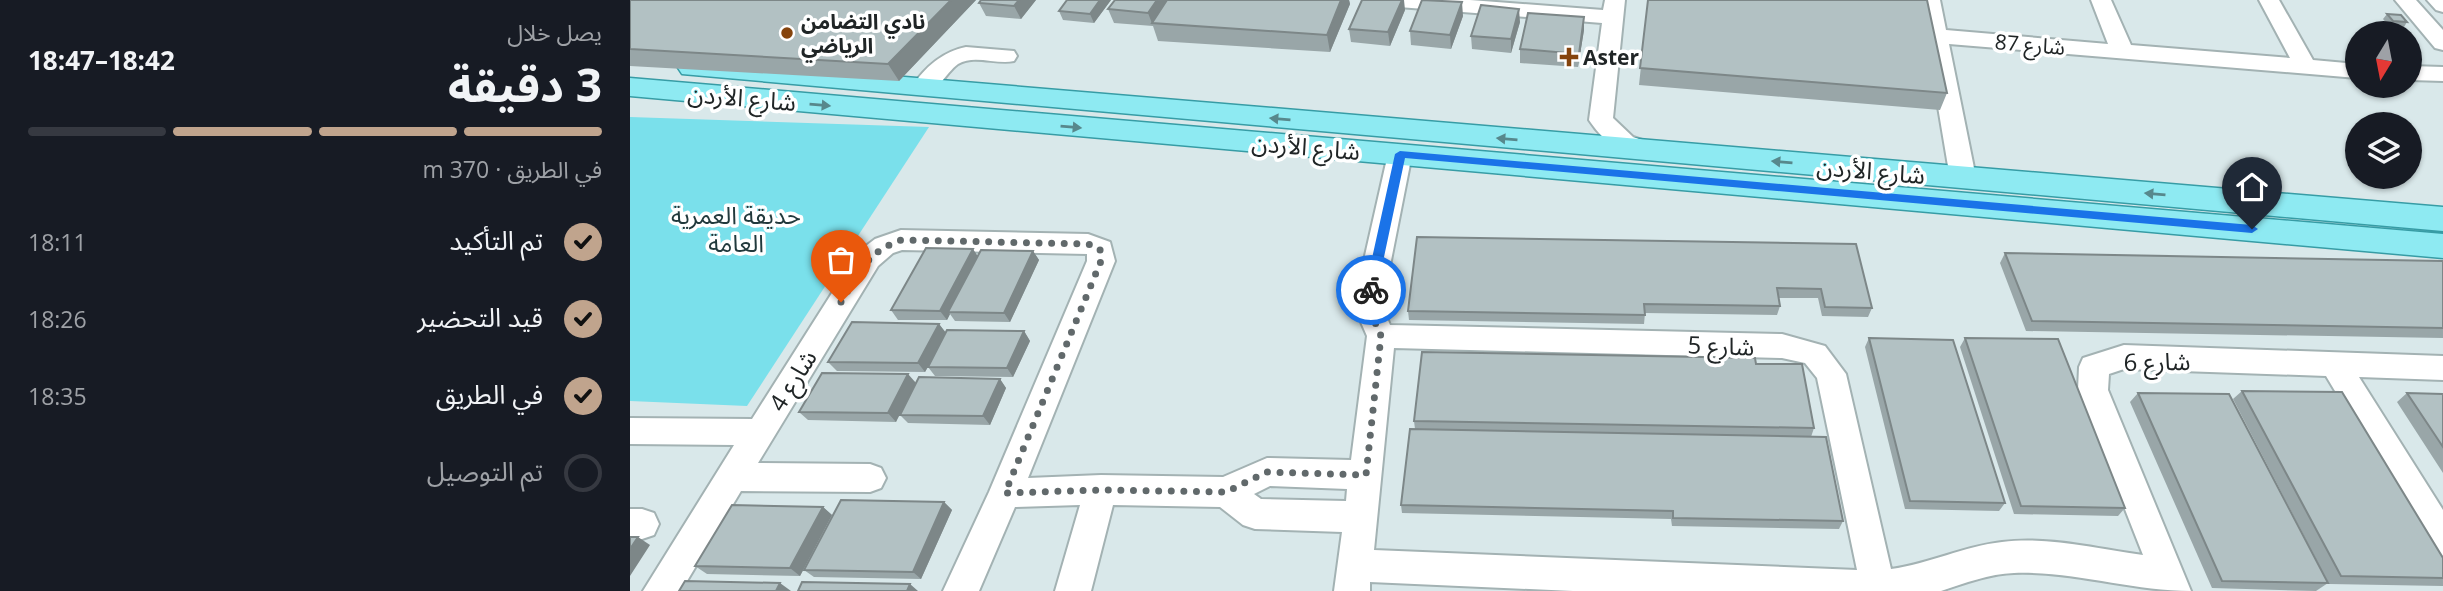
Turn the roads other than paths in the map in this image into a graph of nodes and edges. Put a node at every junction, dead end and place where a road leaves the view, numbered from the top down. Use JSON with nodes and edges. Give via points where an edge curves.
{"nodes":[{"id":1,"x":1386,"y":0,"type":"edge"},
{"id":2,"x":1930,"y":0,"type":"edge"},
{"id":3,"x":2101,"y":0,"type":"edge"},
{"id":4,"x":2269,"y":0,"type":"edge"},
{"id":5,"x":2405,"y":0,"type":"edge"},
{"id":6,"x":2437,"y":0,"type":"edge"},
{"id":7,"x":1505,"y":4,"type":"edge"},
{"id":8,"x":2443,"y":6,"type":"edge"},
{"id":9,"x":1614,"y":8,"type":"edge"},
{"id":10,"x":1937,"y":36,"type":"junction"},
{"id":11,"x":2443,"y":43,"type":"edge"},
{"id":12,"x":2123,"y":52,"type":"junction"},
{"id":13,"x":1006,"y":56,"type":"dead end"},
{"id":14,"x":882,"y":62,"type":"edge"},
{"id":15,"x":644,"y":64,"type":"edge"},
{"id":16,"x":2306,"y":68,"type":"junction"},
{"id":17,"x":2345,"y":70,"type":"edge"},
{"id":18,"x":829,"y":71,"type":"junction"},
{"id":19,"x":2422,"y":73,"type":"edge"},
{"id":20,"x":2443,"y":74,"type":"edge"},
{"id":21,"x":630,"y":87,"type":"edge"},
{"id":22,"x":923,"y":88,"type":"junction"},
{"id":23,"x":1033,"y":111,"type":"junction"},
{"id":24,"x":1601,"y":120,"type":"junction"},
{"id":25,"x":1556,"y":143,"type":"junction"},
{"id":26,"x":1645,"y":150,"type":"junction"},
{"id":27,"x":1400,"y":154,"type":"junction"},
{"id":28,"x":1963,"y":178,"type":"junction"},
{"id":29,"x":2443,"y":219,"type":"edge"},
{"id":30,"x":2171,"y":222,"type":"junction"},
{"id":31,"x":2443,"y":231,"type":"edge"},
{"id":32,"x":2443,"y":246,"type":"edge"},
{"id":33,"x":1381,"y":336,"type":"junction"},
{"id":34,"x":2335,"y":365,"type":"junction"},
{"id":35,"x":2443,"y":368,"type":"edge"},
{"id":36,"x":760,"y":432,"type":"junction"},
{"id":37,"x":635,"y":439,"type":"edge"},
{"id":38,"x":1366,"y":475,"type":"junction"},
{"id":39,"x":733,"y":477,"type":"junction"},
{"id":40,"x":870,"y":478,"type":"dead end"},
{"id":41,"x":1101,"y":490,"type":"junction"},
{"id":42,"x":1226,"y":492,"type":"junction"},
{"id":43,"x":1005,"y":493,"type":"junction"},
{"id":44,"x":1361,"y":517,"type":"junction"},
{"id":45,"x":2443,"y":540,"type":"edge"},
{"id":46,"x":1354,"y":578,"type":"edge"},
{"id":47,"x":2171,"y":582,"type":"edge"},
{"id":48,"x":1879,"y":589,"type":"edge"},
{"id":49,"x":661,"y":591,"type":"edge"},
{"id":50,"x":961,"y":591,"type":"edge"},
{"id":51,"x":1073,"y":591,"type":"edge"}],
"edges":[{"from":1,"to":7,"type":"street"},
{"from":2,"to":10,"type":"street"},
{"from":3,"to":12,"type":"street"},
{"from":4,"to":16,"type":"street"},
{"from":5,"to":11,"type":"street"},
{"from":6,"to":8,"type":"street"},
{"from":7,"to":9,"type":"street"},
{"from":9,"to":24,"type":"street"},
{"from":10,"to":12,"type":"street","name":"شارع 87"},
{"from":10,"to":28,"type":"street"},
{"from":12,"to":16,"type":"street","name":"شارع 87"},
{"from":13,"to":22,"type":"street","via":[[956,54]]},
{"from":14,"to":18,"type":"street","via":[[860,70]]},
{"from":15,"to":18,"type":"main road","name":"شارع الأردن"},
{"from":15,"to":21,"type":"main road","via":[[652,77]]},
{"from":16,"to":17,"type":"street","name":"شارع 87"},
{"from":18,"to":22,"type":"main road","name":"شارع الأردن"},
{"from":19,"to":20,"type":"street"},
{"from":21,"to":23,"type":"main road","name":"شارع الأردن","one_way":true},
{"from":22,"to":23,"type":"main road","name":"شارع الأردن"},
{"from":25,"to":23,"type":"main road","name":"شارع الأردن","one_way":true},
{"from":23,"to":27,"type":"main road","name":"شارع الأردن","one_way":true},
{"from":24,"to":25,"type":"street"},
{"from":24,"to":26,"type":"street","via":[[1624,143]]},
{"from":25,"to":26,"type":"main road","name":"شارع الأردن"},
{"from":28,"to":26,"type":"main road","name":"شارع الأردن","one_way":true},
{"from":27,"to":30,"type":"main road","name":"شارع الأردن"},
{"from":27,"to":33,"type":"street","via":[[1371,291],[1371,313]]},
{"from":29,"to":28,"type":"main road","name":"شارع الأردن","one_way":true},
{"from":30,"to":31,"type":"main road","via":[[2233,215]]},
{"from":30,"to":32,"type":"main road","name":"شارع الأردن"},
{"from":33,"to":38,"type":"street"},
{"from":33,"to":48,"type":"street","name":"شارع 5","via":[[1782,346],[1815,354],[1831,374]]},
{"from":34,"to":35,"type":"street","name":"شارع 6"},
{"from":34,"to":45,"type":"street"},
{"from":34,"to":47,"type":"street","name":"شارع 6","via":[[2124,357],[2094,367],[2093,390]]},
{"from":36,"to":37,"type":"street"},
{"from":36,"to":39,"type":"street","name":"شارع 4"},
{"from":36,"to":43,"type":"street","name":"شارع 4","via":[[868,259],[884,246],[901,240],[1088,244],[1100,249],[1101,261]]},
{"from":38,"to":42,"type":"street","via":[[1267,472]]},
{"from":38,"to":44,"type":"street"},
{"from":39,"to":40,"type":"street"},
{"from":39,"to":49,"type":"street","name":"شارع 4"},
{"from":41,"to":42,"type":"street"},
{"from":41,"to":43,"type":"street"},
{"from":41,"to":51,"type":"street"},
{"from":42,"to":44,"type":"street","via":[[1255,514]]},
{"from":43,"to":50,"type":"street","name":"شارع 4"},
{"from":44,"to":46,"type":"street"},
{"from":46,"to":48,"type":"street"},
{"from":47,"to":48,"type":"street","via":[[2058,559],[2012,557]]}]}
